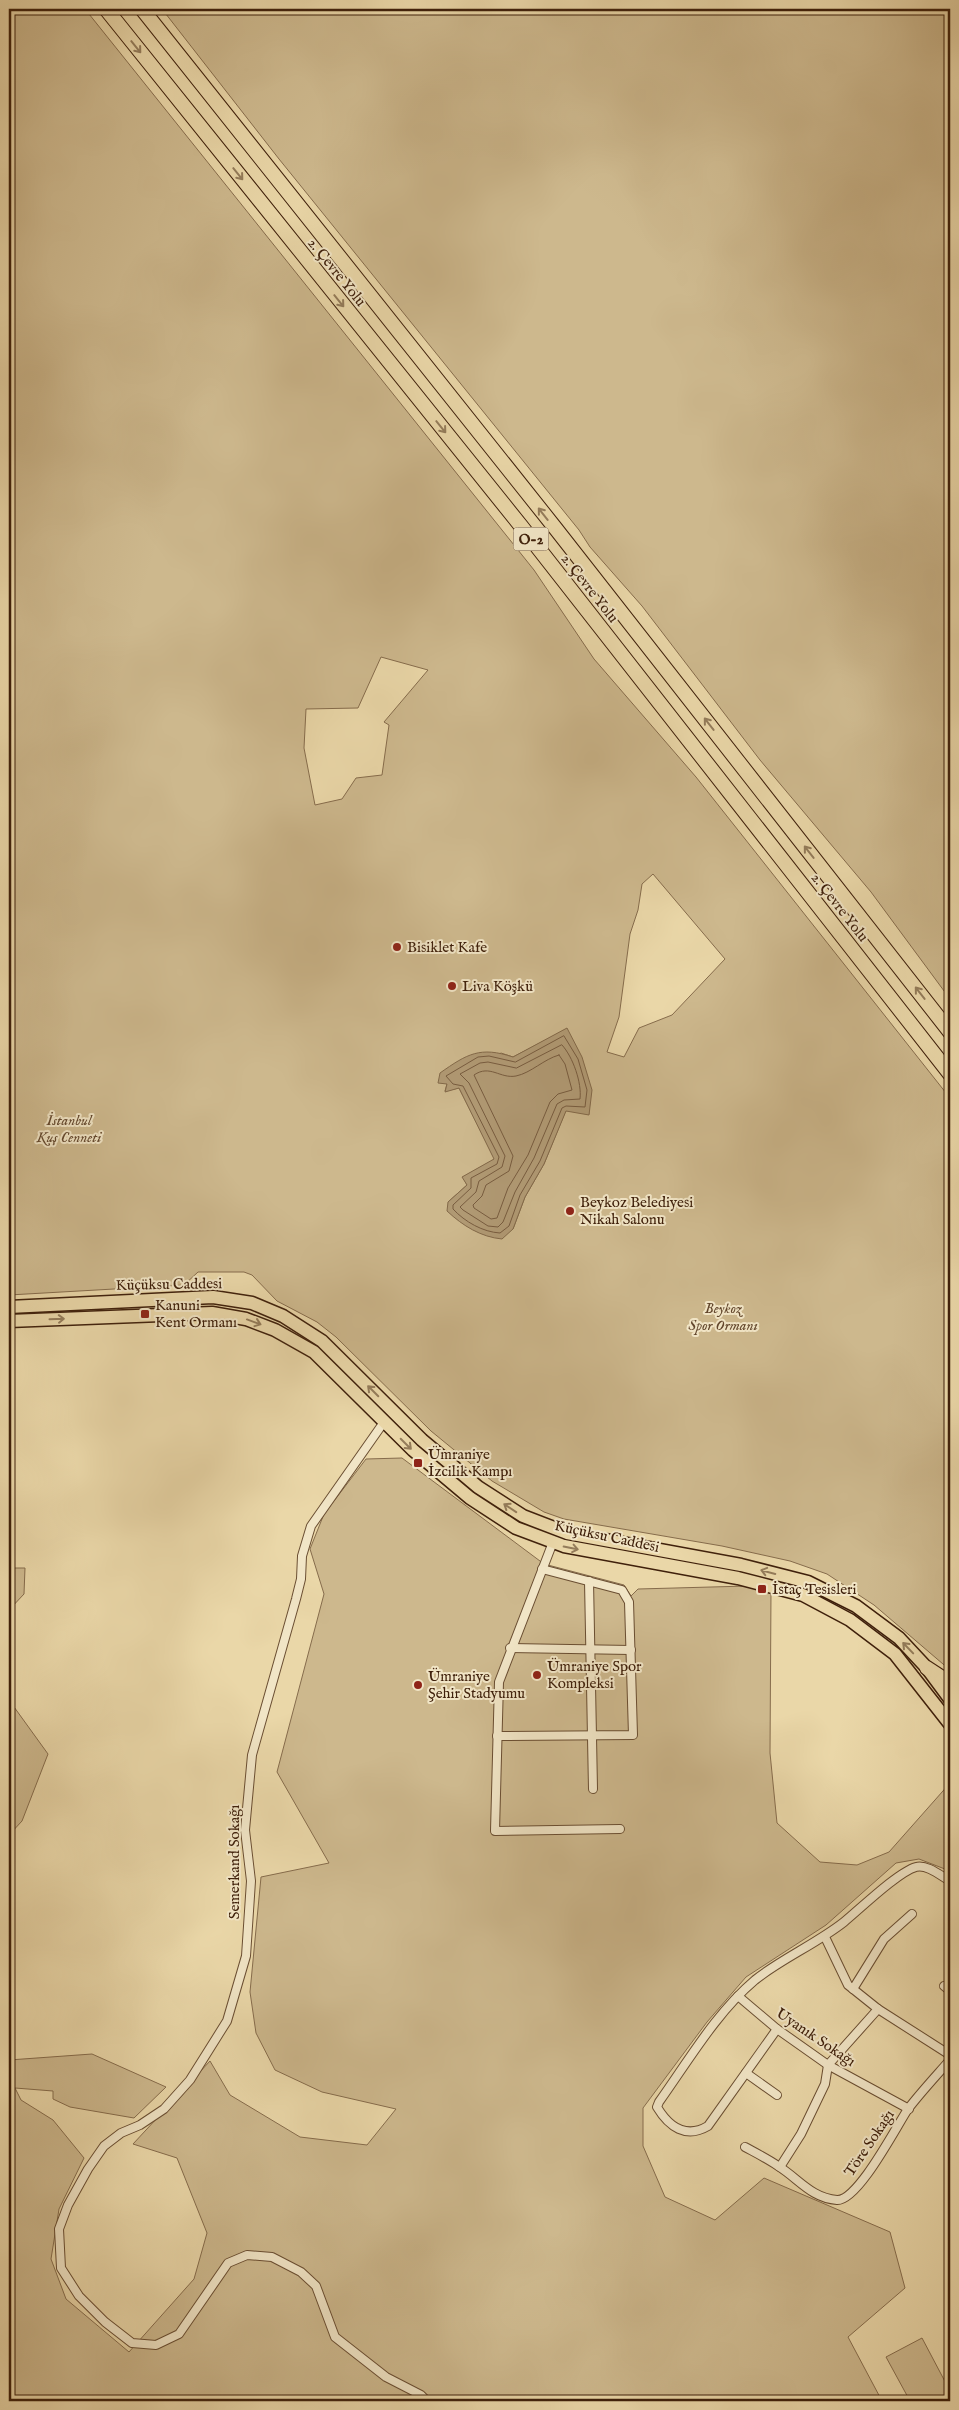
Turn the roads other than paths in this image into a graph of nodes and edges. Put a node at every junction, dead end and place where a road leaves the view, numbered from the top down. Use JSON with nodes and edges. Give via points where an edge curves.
{"nodes":[{"id":1,"x":106,"y":9,"type":"edge"},
{"id":2,"x":142,"y":9,"type":"edge"},
{"id":3,"x":950,"y":1032,"type":"edge"},
{"id":4,"x":950,"y":1074,"type":"edge"},
{"id":5,"x":9,"y":1307,"type":"edge"},
{"id":6,"x":9,"y":1321,"type":"edge"},
{"id":7,"x":338,"y":1356,"type":"junction"},
{"id":8,"x":327,"y":1366,"type":"junction"},
{"id":9,"x":394,"y":1412,"type":"junction"},
{"id":10,"x":384,"y":1422,"type":"junction"},
{"id":11,"x":556,"y":1529,"type":"junction"},
{"id":12,"x":553,"y":1542,"type":"junction"},
{"id":13,"x":542,"y":1569,"type":"junction"},
{"id":14,"x":590,"y":1581,"type":"junction"},
{"id":15,"x":819,"y":1588,"type":"junction"},
{"id":16,"x":816,"y":1602,"type":"junction"},
{"id":17,"x":510,"y":1648,"type":"junction"},
{"id":18,"x":590,"y":1650,"type":"junction"},
{"id":19,"x":631,"y":1650,"type":"junction"},
{"id":20,"x":927,"y":1668,"type":"junction"},
{"id":21,"x":950,"y":1683,"type":"edge"},
{"id":22,"x":950,"y":1699,"type":"edge"},
{"id":23,"x":950,"y":1724,"type":"edge"},
{"id":24,"x":592,"y":1735,"type":"junction"},
{"id":25,"x":497,"y":1736,"type":"junction"},
{"id":26,"x":593,"y":1789,"type":"dead end"},
{"id":27,"x":620,"y":1829,"type":"dead end"},
{"id":28,"x":950,"y":1881,"type":"edge"},
{"id":29,"x":912,"y":1914,"type":"dead end"},
{"id":30,"x":825,"y":1937,"type":"junction"},
{"id":31,"x":853,"y":1989,"type":"junction"},
{"id":32,"x":738,"y":1996,"type":"junction"},
{"id":33,"x":878,"y":2009,"type":"junction"},
{"id":34,"x":777,"y":2029,"type":"junction"},
{"id":35,"x":950,"y":2056,"type":"edge"},
{"id":36,"x":950,"y":2060,"type":"edge"},
{"id":37,"x":828,"y":2065,"type":"junction"},
{"id":38,"x":746,"y":2073,"type":"junction"},
{"id":39,"x":777,"y":2095,"type":"dead end"},
{"id":40,"x":909,"y":2108,"type":"junction"},
{"id":41,"x":745,"y":2147,"type":"dead end"},
{"id":42,"x":780,"y":2167,"type":"junction"},
{"id":43,"x":427,"y":2401,"type":"edge"}],
"edges":[{"from":1,"to":4,"type":"highway","name":"2. Çevre Yolu","number":"O-2","one_way":true,"via":[[521,526]]},
{"from":3,"to":2,"type":"highway","name":"2. Çevre Yolu","number":"O-2","one_way":true,"via":[[568,544]]},
{"from":5,"to":7,"type":"main road","name":"Küçüksu Caddesi","via":[[213,1297],[232,1299],[252,1303],[283,1316],[322,1341]]},
{"from":6,"to":8,"type":"main road","name":"Küçüksu Caddesi","one_way":true,"via":[[221,1315],[246,1319],[275,1330],[314,1352]]},
{"from":7,"to":8,"type":"main road"},
{"from":9,"to":7,"type":"main road","name":"Küçüksu Caddesi","one_way":true},
{"from":8,"to":10,"type":"main road","name":"Küçüksu Caddesi"},
{"from":9,"to":10,"type":"main road"},
{"from":11,"to":9,"type":"main road","name":"Küçüksu Caddesi","one_way":true,"via":[[523,1516],[478,1486],[422,1440]]},
{"from":10,"to":12,"type":"main road","name":"Küçüksu Caddesi","one_way":true,"via":[[470,1498],[516,1528]]},
{"from":10,"to":43,"type":"street","name":"Semerkand Sokağı","via":[[311,1526],[302,1556],[296,1599],[252,1755],[245,1830],[251,1881],[246,1956],[227,2021],[190,2080],[164,2110],[104,2146],[68,2205],[59,2229],[61,2268],[79,2296],[132,2343],[156,2345],[179,2334],[228,2263],[247,2255],[272,2257],[301,2272],[316,2286],[335,2337],[386,2377],[422,2395]]},
{"from":11,"to":12,"type":"main road"},
{"from":15,"to":11,"type":"main road","name":"Küçüksu Caddesi","one_way":true,"via":[[808,1582],[741,1565]]},
{"from":12,"to":13,"type":"street"},
{"from":12,"to":16,"type":"main road","name":"Küçüksu Caddesi","one_way":true,"via":[[738,1578],[803,1595]]},
{"from":13,"to":14,"type":"street"},
{"from":13,"to":17,"type":"street"},
{"from":14,"to":18,"type":"street"},
{"from":14,"to":19,"type":"street","via":[[622,1590],[630,1602]]},
{"from":15,"to":16,"type":"main road"},
{"from":20,"to":15,"type":"main road","name":"Küçüksu Caddesi","one_way":true,"via":[[899,1638],[856,1606]]},
{"from":16,"to":23,"type":"main road","name":"Küçüksu Caddesi","via":[[850,1620],[895,1654]]},
{"from":17,"to":18,"type":"street"},
{"from":17,"to":25,"type":"street","via":[[498,1682]]},
{"from":18,"to":19,"type":"street"},
{"from":18,"to":24,"type":"street"},
{"from":19,"to":24,"type":"street","via":[[633,1735]]},
{"from":20,"to":21,"type":"highway"},
{"from":20,"to":22,"type":"main road","name":"Küçüksu Caddesi"},
{"from":24,"to":25,"type":"street"},
{"from":24,"to":26,"type":"street"},
{"from":25,"to":27,"type":"street","via":[[495,1831]]},
{"from":28,"to":30,"type":"street","via":[[923,1867],[915,1867]]},
{"from":29,"to":31,"type":"street","via":[[884,1939]]},
{"from":30,"to":31,"type":"street","via":[[848,1985]]},
{"from":30,"to":32,"type":"street","via":[[757,1979]]},
{"from":31,"to":33,"type":"street"},
{"from":32,"to":34,"type":"street","name":"Uyanık Sokağı"},
{"from":32,"to":38,"type":"street","via":[[711,2029],[657,2108],[679,2131],[698,2132],[708,2126]]},
{"from":33,"to":35,"type":"street"},
{"from":33,"to":37,"type":"street"},
{"from":34,"to":37,"type":"street","name":"Uyanık Sokağı"},
{"from":34,"to":38,"type":"street"},
{"from":36,"to":40,"type":"street","name":"Töre Sokağı"},
{"from":37,"to":40,"type":"street","name":"Uyanık Sokağı"},
{"from":37,"to":42,"type":"street","via":[[825,2084],[801,2134]]},
{"from":38,"to":39,"type":"street"},
{"from":40,"to":42,"type":"street","name":"Töre Sokağı","via":[[861,2183],[847,2198],[826,2198],[800,2185]]},
{"from":41,"to":42,"type":"street","name":"Töre Sokağı"}]}
